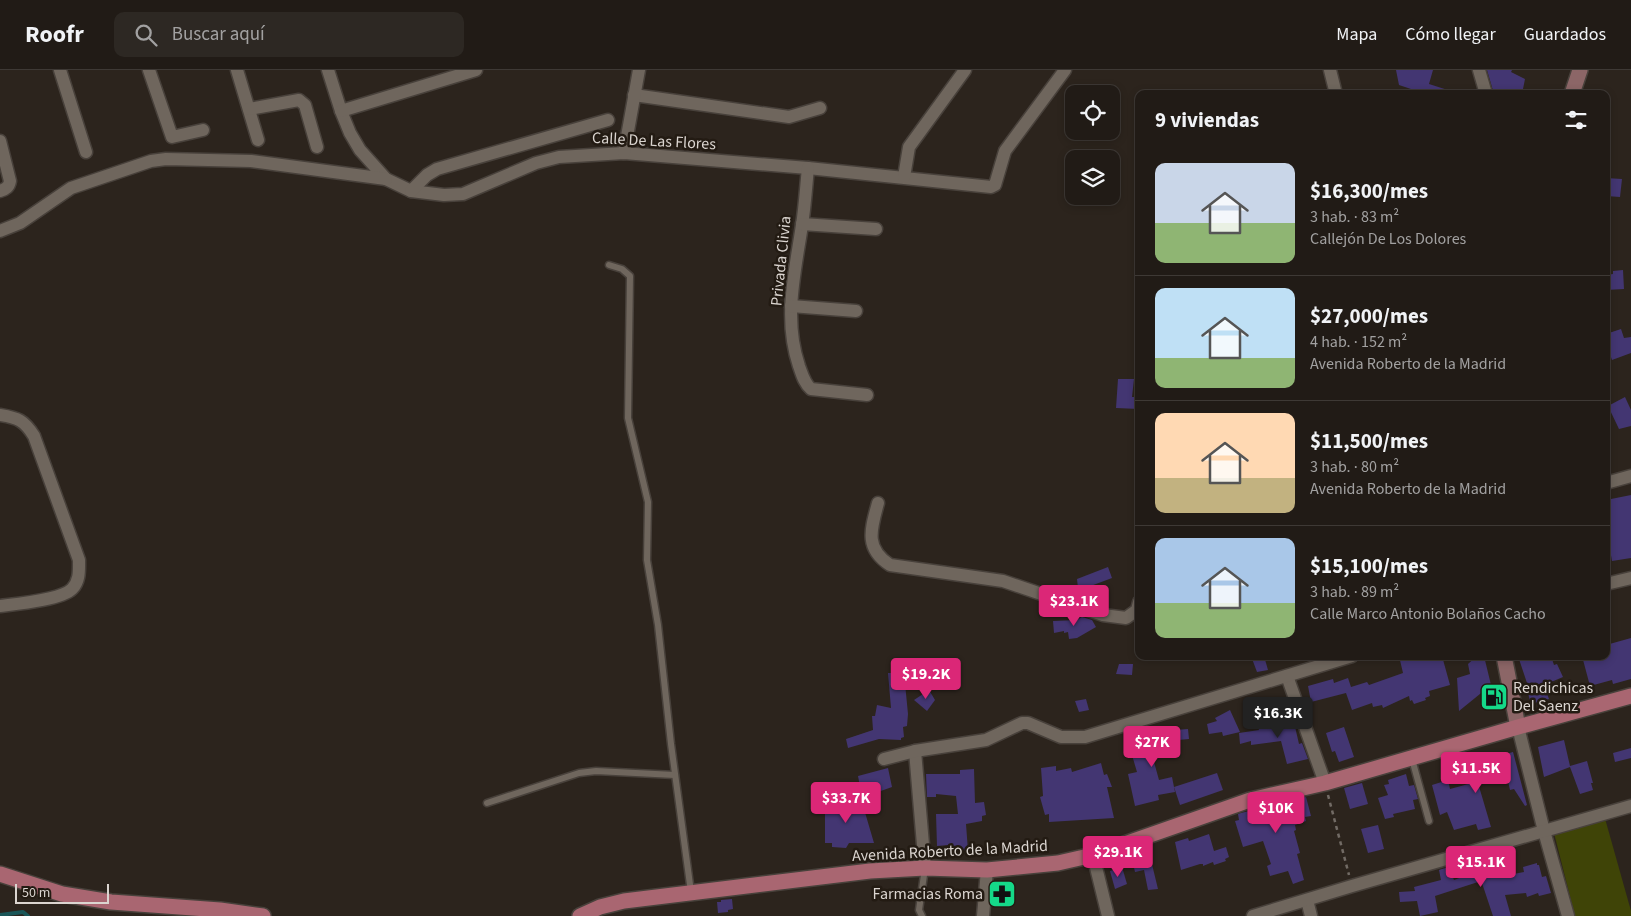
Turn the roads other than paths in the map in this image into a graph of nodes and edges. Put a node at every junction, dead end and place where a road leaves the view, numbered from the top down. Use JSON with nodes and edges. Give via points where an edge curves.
{"nodes":[{"id":1,"x":60,"y":70,"type":"edge"},
{"id":2,"x":149,"y":70,"type":"edge"},
{"id":3,"x":237,"y":70,"type":"edge"},
{"id":4,"x":328,"y":70,"type":"edge"},
{"id":5,"x":476,"y":70,"type":"edge"},
{"id":6,"x":639,"y":70,"type":"edge"},
{"id":7,"x":965,"y":70,"type":"edge"},
{"id":8,"x":1064,"y":70,"type":"edge"},
{"id":9,"x":1330,"y":70,"type":"edge"},
{"id":10,"x":1479,"y":70,"type":"edge"},
{"id":11,"x":1580,"y":70,"type":"edge"},
{"id":12,"x":1335,"y":90,"type":"edge"},
{"id":13,"x":1485,"y":90,"type":"edge"},
{"id":14,"x":1573,"y":90,"type":"edge"},
{"id":15,"x":634,"y":94,"type":"junction"},
{"id":16,"x":820,"y":108,"type":"dead end"},
{"id":17,"x":249,"y":109,"type":"junction"},
{"id":18,"x":341,"y":111,"type":"junction"},
{"id":19,"x":608,"y":120,"type":"dead end"},
{"id":20,"x":203,"y":130,"type":"dead end"},
{"id":21,"x":258,"y":140,"type":"dead end"},
{"id":22,"x":0,"y":141,"type":"edge"},
{"id":23,"x":317,"y":147,"type":"dead end"},
{"id":24,"x":86,"y":152,"type":"dead end"},
{"id":25,"x":624,"y":153,"type":"junction"},
{"id":26,"x":808,"y":168,"type":"junction"},
{"id":27,"x":904,"y":178,"type":"junction"},
{"id":28,"x":386,"y":179,"type":"junction"},
{"id":29,"x":0,"y":191,"type":"edge"},
{"id":30,"x":410,"y":192,"type":"junction"},
{"id":31,"x":802,"y":224,"type":"junction"},
{"id":32,"x":876,"y":229,"type":"dead end"},
{"id":33,"x":0,"y":231,"type":"edge"},
{"id":34,"x":609,"y":265,"type":"dead end"},
{"id":35,"x":791,"y":306,"type":"junction"},
{"id":36,"x":856,"y":311,"type":"dead end"},
{"id":37,"x":867,"y":394,"type":"dead end"},
{"id":38,"x":0,"y":415,"type":"edge"},
{"id":39,"x":1631,"y":476,"type":"edge"},
{"id":40,"x":1610,"y":481,"type":"edge"},
{"id":41,"x":878,"y":502,"type":"dead end"},
{"id":42,"x":1631,"y":578,"type":"edge"},
{"id":43,"x":1610,"y":583,"type":"edge"},
{"id":44,"x":0,"y":606,"type":"edge"},
{"id":45,"x":1135,"y":611,"type":"edge"},
{"id":46,"x":1339,"y":660,"type":"edge"},
{"id":47,"x":1505,"y":660,"type":"edge"},
{"id":48,"x":1287,"y":676,"type":"junction"},
{"id":49,"x":1631,"y":696,"type":"edge"},
{"id":50,"x":1518,"y":727,"type":"junction"},
{"id":51,"x":915,"y":751,"type":"junction"},
{"id":52,"x":1412,"y":758,"type":"junction"},
{"id":53,"x":884,"y":760,"type":"dead end"},
{"id":54,"x":675,"y":775,"type":"junction"},
{"id":55,"x":1325,"y":783,"type":"junction"},
{"id":56,"x":488,"y":802,"type":"dead end"},
{"id":57,"x":1631,"y":806,"type":"edge"},
{"id":58,"x":1430,"y":821,"type":"dead end"},
{"id":59,"x":1544,"y":831,"type":"junction"},
{"id":60,"x":1093,"y":855,"type":"junction"},
{"id":61,"x":925,"y":868,"type":"junction"},
{"id":62,"x":987,"y":870,"type":"junction"},
{"id":63,"x":0,"y":874,"type":"edge"},
{"id":64,"x":691,"y":892,"type":"junction"},
{"id":65,"x":1307,"y":900,"type":"junction"},
{"id":66,"x":263,"y":916,"type":"edge"},
{"id":67,"x":580,"y":916,"type":"edge"},
{"id":68,"x":922,"y":916,"type":"edge"},
{"id":69,"x":983,"y":916,"type":"edge"},
{"id":70,"x":1108,"y":916,"type":"edge"},
{"id":71,"x":1253,"y":916,"type":"edge"},
{"id":72,"x":1312,"y":916,"type":"edge"},
{"id":73,"x":1568,"y":916,"type":"edge"}],
"edges":[{"from":1,"to":24,"type":"street"},
{"from":2,"to":20,"type":"street","via":[[172,137]]},
{"from":3,"to":17,"type":"street"},
{"from":4,"to":18,"type":"street","name":"Calle De Las Flores"},
{"from":5,"to":18,"type":"street"},
{"from":6,"to":15,"type":"street"},
{"from":7,"to":27,"type":"street","via":[[909,147]]},
{"from":8,"to":27,"type":"street","name":"Calle De Las Flores","via":[[1005,151],[995,185]]},
{"from":9,"to":12,"type":"street"},
{"from":10,"to":13,"type":"street"},
{"from":11,"to":14,"type":"street"},
{"from":15,"to":16,"type":"street","via":[[789,116]]},
{"from":15,"to":25,"type":"street"},
{"from":17,"to":21,"type":"street"},
{"from":17,"to":23,"type":"street","via":[[299,100],[305,105]]},
{"from":18,"to":28,"type":"street","name":"Calle De Las Flores","via":[[360,150]]},
{"from":19,"to":30,"type":"street","via":[[437,169]]},
{"from":22,"to":29,"type":"street","via":[[10,185]]},
{"from":25,"to":26,"type":"street","name":"Calle De Las Flores"},
{"from":25,"to":30,"type":"street","name":"Calle De Las Flores","via":[[559,157],[536,163],[463,194]]},
{"from":26,"to":27,"type":"street","name":"Calle De Las Flores"},
{"from":26,"to":31,"type":"street","name":"Privada Clivia"},
{"from":28,"to":30,"type":"street","name":"Calle De Las Flores"},
{"from":28,"to":33,"type":"street","via":[[250,161],[151,161],[71,188],[20,222]]},
{"from":31,"to":32,"type":"street"},
{"from":31,"to":35,"type":"street","name":"Privada Clivia"},
{"from":34,"to":54,"type":"lane","via":[[630,276],[628,418],[648,502],[647,560],[658,625]]},
{"from":35,"to":36,"type":"street"},
{"from":35,"to":37,"type":"street","name":"Privada Clivia","via":[[793,349],[806,385],[811,389]]},
{"from":38,"to":44,"type":"street","via":[[17,418],[28,426],[34,436],[79,560],[80,577],[72,590],[58,597]]},
{"from":39,"to":40,"type":"street"},
{"from":41,"to":45,"type":"street","via":[[872,524],[872,546],[878,557],[890,565],[1003,581],[1103,615],[1126,618]]},
{"from":42,"to":43,"type":"street"},
{"from":46,"to":48,"type":"street"},
{"from":47,"to":50,"type":"street"},
{"from":48,"to":51,"type":"street","via":[[1085,737],[1061,737],[1022,723],[986,740]]},
{"from":48,"to":55,"type":"street"},
{"from":49,"to":50,"type":"main road","name":"Avenida Roberto de la Madrid"},
{"from":50,"to":52,"type":"main road","name":"Avenida Roberto de la Madrid"},
{"from":50,"to":59,"type":"street"},
{"from":51,"to":53,"type":"street"},
{"from":51,"to":61,"type":"street"},
{"from":52,"to":55,"type":"main road","name":"Avenida Roberto de la Madrid"},
{"from":52,"to":58,"type":"lane"},
{"from":54,"to":56,"type":"lane","via":[[579,773]]},
{"from":54,"to":64,"type":"lane"},
{"from":55,"to":60,"type":"main road","name":"Avenida Roberto de la Madrid","via":[[1250,800]]},
{"from":57,"to":59,"type":"street"},
{"from":59,"to":65,"type":"street"},
{"from":59,"to":73,"type":"street"},
{"from":60,"to":62,"type":"main road","name":"Avenida Roberto de la Madrid","via":[[1058,864]]},
{"from":60,"to":70,"type":"street"},
{"from":61,"to":62,"type":"main road","name":"Avenida Roberto de la Madrid"},
{"from":61,"to":64,"type":"main road","name":"Avenida Roberto de la Madrid","via":[[870,871]]},
{"from":61,"to":68,"type":"lane"},
{"from":62,"to":69,"type":"street"},
{"from":63,"to":66,"type":"main road","via":[[62,894],[111,902]]},
{"from":64,"to":67,"type":"main road","name":"Avenida Roberto de la Madrid","via":[[624,901]]},
{"from":65,"to":71,"type":"street"},
{"from":65,"to":72,"type":"street"}]}
